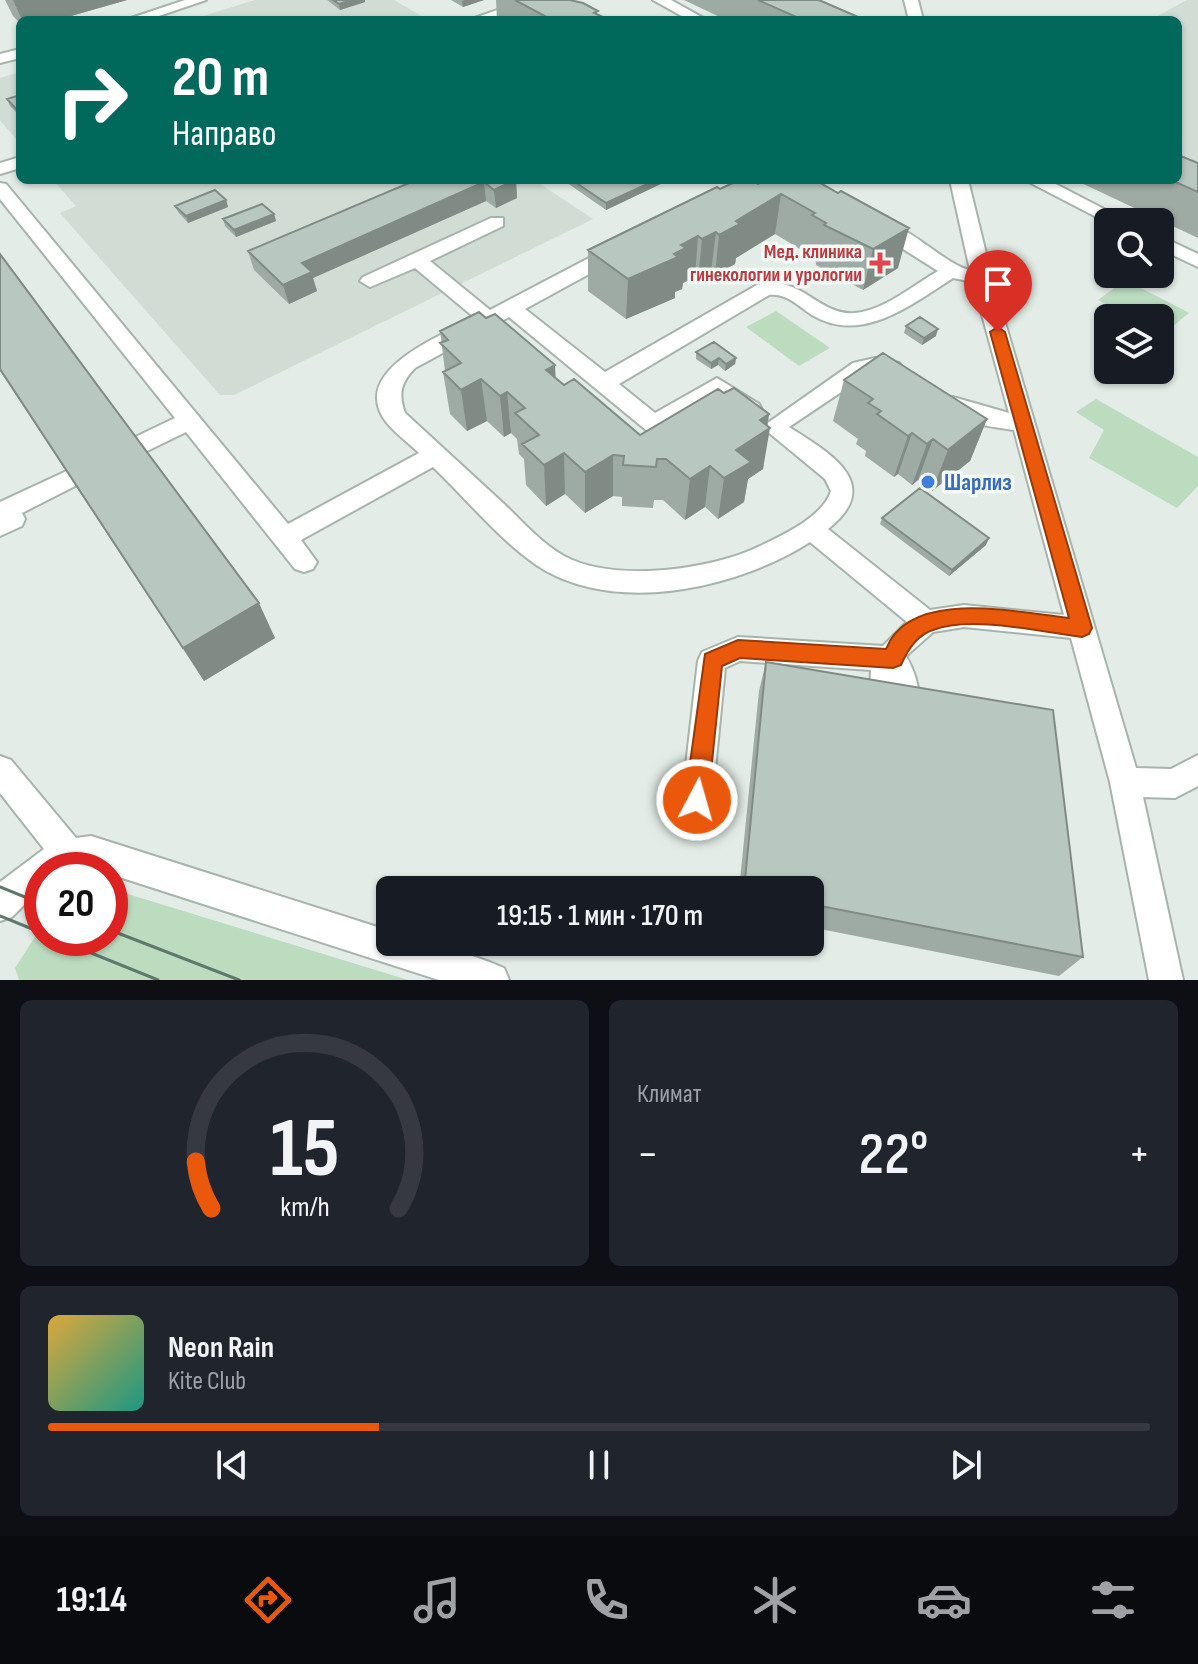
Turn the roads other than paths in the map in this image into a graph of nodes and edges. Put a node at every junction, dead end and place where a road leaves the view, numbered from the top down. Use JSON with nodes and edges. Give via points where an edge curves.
{"nodes":[{"id":1,"x":199,"y":0,"type":"edge"},
{"id":2,"x":660,"y":0,"type":"edge"},
{"id":3,"x":145,"y":16,"type":"edge"},
{"id":4,"x":489,"y":16,"type":"edge"},
{"id":5,"x":572,"y":16,"type":"edge"},
{"id":6,"x":692,"y":16,"type":"edge"},
{"id":7,"x":960,"y":184,"type":"edge"},
{"id":8,"x":1042,"y":184,"type":"edge"},
{"id":9,"x":0,"y":188,"type":"edge"},
{"id":10,"x":1094,"y":209,"type":"edge"},
{"id":11,"x":863,"y":218,"type":"edge"},
{"id":12,"x":497,"y":222,"type":"dead end"},
{"id":13,"x":630,"y":245,"type":"edge"},
{"id":14,"x":1174,"y":249,"type":"edge"},
{"id":15,"x":416,"y":259,"type":"junction"},
{"id":16,"x":1198,"y":261,"type":"edge"},
{"id":17,"x":950,"y":272,"type":"junction"},
{"id":18,"x":982,"y":278,"type":"junction"},
{"id":19,"x":370,"y":281,"type":"dead end"},
{"id":20,"x":510,"y":307,"type":"junction"},
{"id":21,"x":488,"y":319,"type":"junction"},
{"id":22,"x":911,"y":379,"type":"edge"},
{"id":23,"x":603,"y":383,"type":"junction"},
{"id":24,"x":933,"y":393,"type":"edge"},
{"id":25,"x":189,"y":421,"type":"junction"},
{"id":26,"x":1024,"y":423,"type":"junction"},
{"id":27,"x":773,"y":427,"type":"junction"},
{"id":28,"x":135,"y":447,"type":"edge"},
{"id":29,"x":435,"y":455,"type":"junction"},
{"id":30,"x":71,"y":478,"type":"edge"},
{"id":31,"x":0,"y":526,"type":"edge"},
{"id":32,"x":812,"y":530,"type":"junction"},
{"id":33,"x":284,"y":538,"type":"junction"},
{"id":34,"x":304,"y":562,"type":"dead end"},
{"id":35,"x":926,"y":622,"type":"junction"},
{"id":36,"x":1082,"y":628,"type":"junction"},
{"id":37,"x":893,"y":659,"type":"junction"},
{"id":38,"x":893,"y":713,"type":"edge"},
{"id":39,"x":1198,"y":769,"type":"edge"},
{"id":40,"x":0,"y":770,"type":"edge"},
{"id":41,"x":1125,"y":782,"type":"junction"},
{"id":42,"x":697,"y":800,"type":"dead end"},
{"id":43,"x":67,"y":852,"type":"edge"},
{"id":44,"x":128,"y":864,"type":"edge"},
{"id":45,"x":24,"y":879,"type":"edge"},
{"id":46,"x":0,"y":905,"type":"edge"},
{"id":47,"x":492,"y":980,"type":"edge"},
{"id":48,"x":1166,"y":980,"type":"edge"}],
"edges":[{"from":1,"to":3,"type":"street"},
{"from":2,"to":6,"type":"street"},
{"from":4,"to":5,"type":"street","via":[[537,1]]},
{"from":7,"to":18,"type":"street"},
{"from":8,"to":10,"type":"street"},
{"from":9,"to":25,"type":"street"},
{"from":11,"to":17,"type":"street"},
{"from":12,"to":15,"type":"street"},
{"from":13,"to":20,"type":"street"},
{"from":14,"to":16,"type":"street"},
{"from":15,"to":19,"type":"street"},
{"from":15,"to":21,"type":"street"},
{"from":17,"to":18,"type":"street"},
{"from":17,"to":23,"type":"street","via":[[862,317],[836,318],[792,291],[764,289]]},
{"from":18,"to":26,"type":"street"},
{"from":20,"to":21,"type":"street"},
{"from":20,"to":23,"type":"street"},
{"from":21,"to":29,"type":"street","via":[[394,375],[387,400],[395,417]]},
{"from":22,"to":27,"type":"street","via":[[886,366],[861,368]]},
{"from":23,"to":27,"type":"street","via":[[654,424],[717,385]]},
{"from":24,"to":26,"type":"street","via":[[962,410]]},
{"from":25,"to":28,"type":"street"},
{"from":25,"to":33,"type":"street"},
{"from":26,"to":36,"type":"street"},
{"from":27,"to":32,"type":"street","via":[[832,470],[843,490],[841,506]]},
{"from":29,"to":32,"type":"street","via":[[545,556],[584,574],[676,579],[722,573]]},
{"from":29,"to":33,"type":"street"},
{"from":30,"to":31,"type":"street","via":[[7,509],[13,519]]},
{"from":32,"to":35,"type":"street"},
{"from":33,"to":34,"type":"street"},
{"from":35,"to":36,"type":"street","via":[[964,616]]},
{"from":35,"to":37,"type":"street","via":[[897,646]]},
{"from":36,"to":41,"type":"street"},
{"from":37,"to":38,"type":"street","via":[[904,679]]},
{"from":37,"to":42,"type":"street","via":[[738,649],[712,661]]},
{"from":39,"to":41,"type":"street","via":[[1175,784]]},
{"from":40,"to":43,"type":"street"},
{"from":41,"to":48,"type":"street"},
{"from":44,"to":47,"type":"street"},
{"from":45,"to":46,"type":"street"}]}
